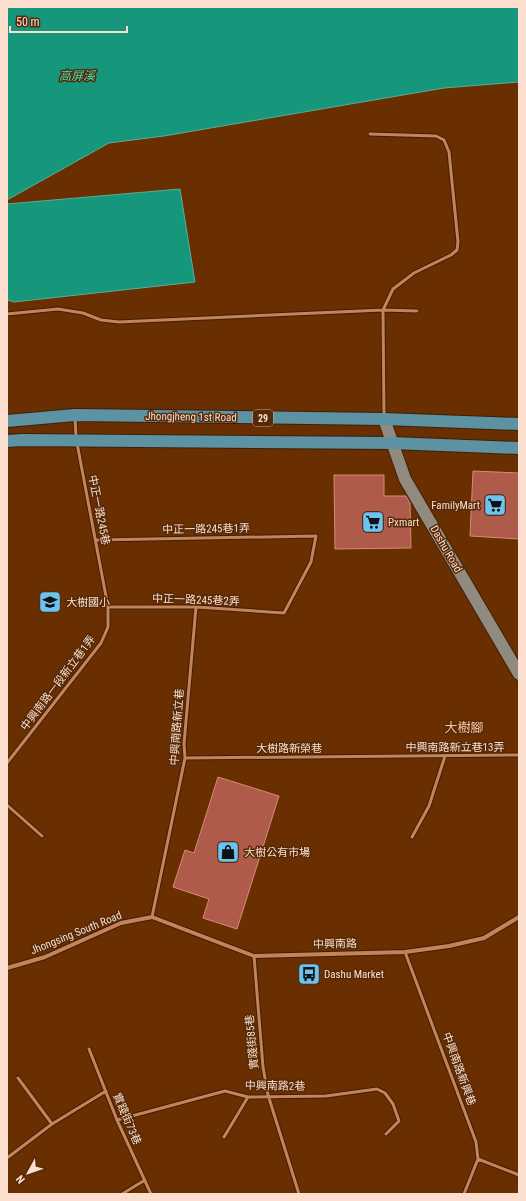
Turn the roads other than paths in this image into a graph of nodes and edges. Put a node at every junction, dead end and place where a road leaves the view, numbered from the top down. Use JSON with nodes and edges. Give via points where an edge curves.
{"nodes":[{"id":1,"x":370,"y":134,"type":"dead end"},
{"id":2,"x":382,"y":310,"type":"junction"},
{"id":3,"x":417,"y":311,"type":"dead end"},
{"id":4,"x":7,"y":314,"type":"edge"},
{"id":5,"x":75,"y":415,"type":"junction"},
{"id":6,"x":384,"y":419,"type":"junction"},
{"id":7,"x":7,"y":421,"type":"edge"},
{"id":8,"x":519,"y":424,"type":"edge"},
{"id":9,"x":7,"y":441,"type":"edge"},
{"id":10,"x":76,"y":441,"type":"junction"},
{"id":11,"x":392,"y":443,"type":"junction"},
{"id":12,"x":519,"y":448,"type":"edge"},
{"id":13,"x":96,"y":540,"type":"junction"},
{"id":14,"x":108,"y":607,"type":"junction"},
{"id":15,"x":196,"y":607,"type":"junction"},
{"id":16,"x":284,"y":613,"type":"joint"},
{"id":17,"x":519,"y":674,"type":"edge"},
{"id":18,"x":519,"y":755,"type":"edge"},
{"id":19,"x":392,"y":756,"type":"joint"},
{"id":20,"x":445,"y":756,"type":"junction"},
{"id":21,"x":185,"y":758,"type":"junction"},
{"id":22,"x":7,"y":763,"type":"edge"},
{"id":23,"x":7,"y":805,"type":"edge"},
{"id":24,"x":42,"y":836,"type":"dead end"},
{"id":25,"x":412,"y":837,"type":"dead end"},
{"id":26,"x":152,"y":917,"type":"junction"},
{"id":27,"x":519,"y":917,"type":"edge"},
{"id":28,"x":405,"y":952,"type":"junction"},
{"id":29,"x":254,"y":956,"type":"junction"},
{"id":30,"x":7,"y":968,"type":"edge"},
{"id":31,"x":89,"y":1049,"type":"dead end"},
{"id":32,"x":18,"y":1078,"type":"dead end"},
{"id":33,"x":106,"y":1091,"type":"junction"},
{"id":34,"x":268,"y":1095,"type":"junction"},
{"id":35,"x":248,"y":1096,"type":"junction"},
{"id":36,"x":118,"y":1120,"type":"junction"},
{"id":37,"x":52,"y":1124,"type":"junction"},
{"id":38,"x":386,"y":1134,"type":"dead end"},
{"id":39,"x":224,"y":1137,"type":"dead end"},
{"id":40,"x":7,"y":1158,"type":"edge"},
{"id":41,"x":478,"y":1159,"type":"junction"},
{"id":42,"x":519,"y":1175,"type":"edge"},
{"id":43,"x":145,"y":1180,"type":"junction"},
{"id":44,"x":122,"y":1194,"type":"edge"},
{"id":45,"x":151,"y":1194,"type":"edge"},
{"id":46,"x":299,"y":1194,"type":"edge"},
{"id":47,"x":464,"y":1194,"type":"edge"}],
"edges":[{"from":1,"to":2,"type":"lane","via":[[436,136],[444,140],[449,152],[458,242],[457,250],[451,255],[414,273],[393,289]]},
{"from":2,"to":3,"type":"lane"},
{"from":2,"to":4,"type":"lane","via":[[119,322],[100,320],[83,313],[58,309]]},
{"from":2,"to":6,"type":"lane"},
{"from":5,"to":6,"type":"main road","name":"Jhongjheng 1st Road","number":"29"},
{"from":5,"to":7,"type":"main road","name":"Jhongjheng 1st Road","number":"29"},
{"from":5,"to":10,"type":"lane","name":"中正一路245巷"},
{"from":6,"to":8,"type":"main road","name":"Jhongjheng 1st Road","number":"29"},
{"from":6,"to":11,"type":"street","name":"Dashu Road"},
{"from":9,"to":10,"type":"main road","number":"29"},
{"from":10,"to":11,"type":"main road","number":"29"},
{"from":10,"to":13,"type":"lane","name":"中正一路245巷"},
{"from":11,"to":12,"type":"main road","number":"29"},
{"from":11,"to":17,"type":"street","name":"Dashu Road","via":[[405,479]]},
{"from":13,"to":14,"type":"lane","name":"中正一路245巷"},
{"from":13,"to":16,"type":"lane","name":"中正一路245巷1弄","via":[[316,536],[311,562]]},
{"from":14,"to":15,"type":"lane","name":"中正一路245巷2弄"},
{"from":14,"to":22,"type":"lane","name":"中興南路一段新立巷1弄","via":[[108,627],[101,643]]},
{"from":15,"to":16,"type":"lane","name":"中正一路245巷2弄"},
{"from":15,"to":21,"type":"lane","name":"中興南路新立巷","via":[[184,744]]},
{"from":18,"to":20,"type":"lane","name":"中興南路新立巷13弄"},
{"from":19,"to":20,"type":"lane","name":"中興南路新立巷13弄"},
{"from":19,"to":21,"type":"lane","name":"大樹路新榮巷"},
{"from":20,"to":25,"type":"lane","via":[[429,806]]},
{"from":21,"to":26,"type":"lane","name":"中興南路新立巷"},
{"from":23,"to":24,"type":"lane"},
{"from":26,"to":29,"type":"street","name":"中興南路"},
{"from":26,"to":30,"type":"street","name":"Jhongsing South Road","via":[[122,923],[45,956]]},
{"from":27,"to":28,"type":"street","name":"中興南路","via":[[484,938]]},
{"from":28,"to":29,"type":"street","name":"中興南路"},
{"from":28,"to":41,"type":"lane","name":"中興南路新興巷","via":[[476,1142]]},
{"from":29,"to":34,"type":"lane","name":"實踐街85巷","via":[[263,1067]]},
{"from":31,"to":33,"type":"lane","name":"實踐街73巷"},
{"from":32,"to":37,"type":"lane"},
{"from":33,"to":36,"type":"lane","name":"實踐街73巷"},
{"from":33,"to":37,"type":"lane"},
{"from":34,"to":35,"type":"lane","name":"中興南路2巷"},
{"from":34,"to":38,"type":"lane","name":"中興南路2巷","via":[[326,1096],[377,1090],[385,1093],[393,1104],[399,1121]]},
{"from":34,"to":46,"type":"lane","name":"實踐街85巷"},
{"from":35,"to":36,"type":"lane","name":"中興南路2巷","via":[[225,1091]]},
{"from":35,"to":39,"type":"lane"},
{"from":36,"to":43,"type":"lane","name":"實踐街73巷"},
{"from":37,"to":40,"type":"lane"},
{"from":41,"to":42,"type":"lane"},
{"from":41,"to":47,"type":"lane"},
{"from":43,"to":44,"type":"lane"},
{"from":43,"to":45,"type":"lane","name":"實踐街73巷"}]}
